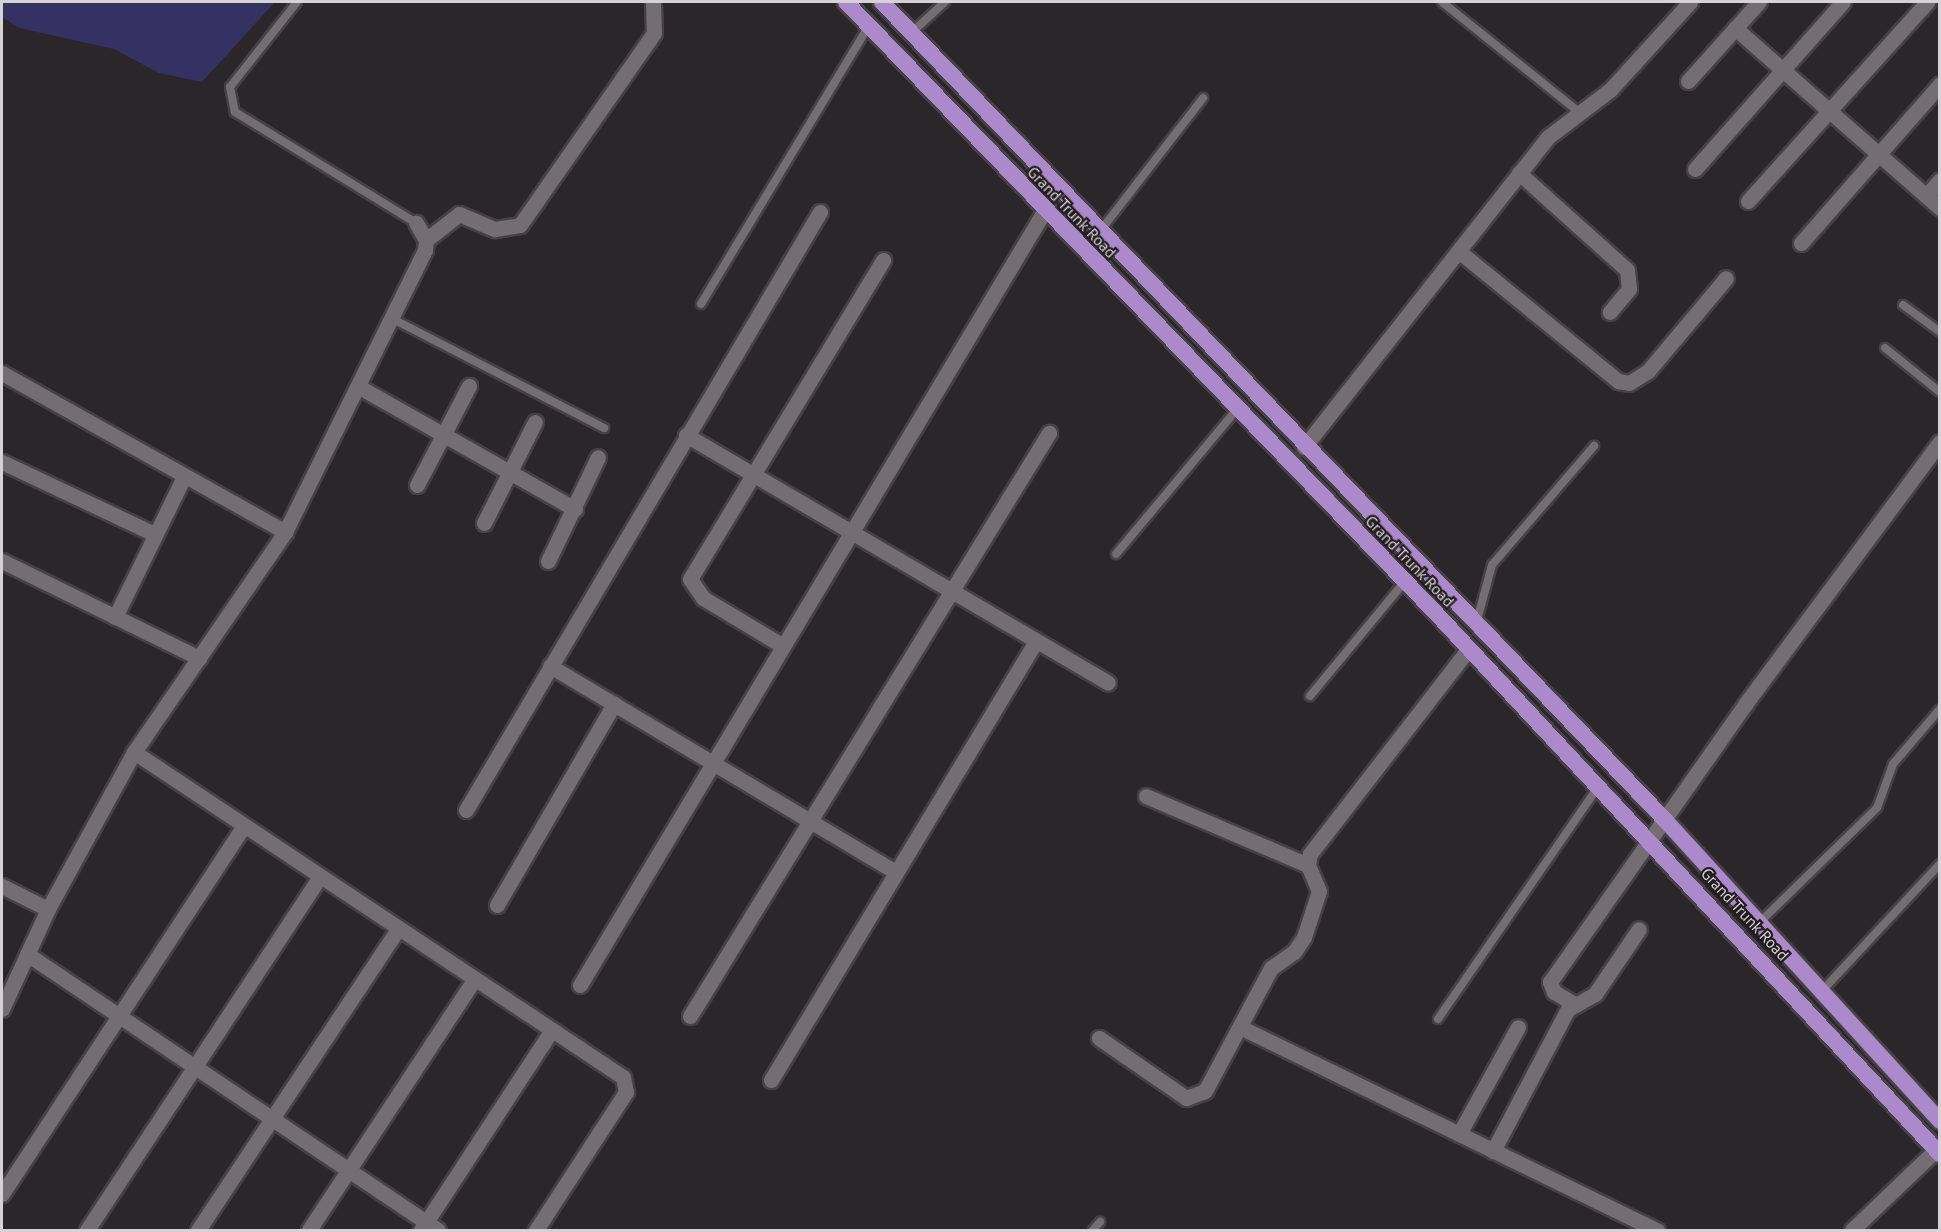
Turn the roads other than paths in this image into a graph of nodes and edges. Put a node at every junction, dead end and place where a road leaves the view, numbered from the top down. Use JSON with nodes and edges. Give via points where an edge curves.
{"nodes":[{"id":1,"x":297,"y":2,"type":"edge"},
{"id":2,"x":653,"y":2,"type":"edge"},
{"id":3,"x":846,"y":2,"type":"edge"},
{"id":4,"x":882,"y":2,"type":"edge"},
{"id":5,"x":945,"y":2,"type":"edge"},
{"id":6,"x":1442,"y":2,"type":"edge"},
{"id":7,"x":1690,"y":2,"type":"edge"},
{"id":8,"x":1759,"y":2,"type":"edge"},
{"id":9,"x":1843,"y":2,"type":"edge"},
{"id":10,"x":1927,"y":2,"type":"edge"},
{"id":11,"x":869,"y":25,"type":"junction"},
{"id":12,"x":1735,"y":28,"type":"junction"},
{"id":13,"x":911,"y":33,"type":"junction"},
{"id":14,"x":1783,"y":69,"type":"junction"},
{"id":15,"x":1688,"y":81,"type":"dead end"},
{"id":16,"x":1940,"y":84,"type":"edge"},
{"id":17,"x":1203,"y":98,"type":"dead end"},
{"id":18,"x":1831,"y":112,"type":"junction"},
{"id":19,"x":1580,"y":113,"type":"junction"},
{"id":20,"x":1879,"y":155,"type":"junction"},
{"id":21,"x":1695,"y":169,"type":"dead end"},
{"id":22,"x":1519,"y":173,"type":"junction"},
{"id":23,"x":1940,"y":180,"type":"edge"},
{"id":24,"x":1926,"y":196,"type":"junction"},
{"id":25,"x":1748,"y":201,"type":"dead end"},
{"id":26,"x":1940,"y":208,"type":"edge"},
{"id":27,"x":1045,"y":210,"type":"junction"},
{"id":28,"x":820,"y":212,"type":"dead end"},
{"id":29,"x":416,"y":223,"type":"joint"},
{"id":30,"x":1101,"y":230,"type":"junction"},
{"id":31,"x":426,"y":240,"type":"junction"},
{"id":32,"x":1801,"y":243,"type":"dead end"},
{"id":33,"x":1461,"y":253,"type":"junction"},
{"id":34,"x":883,"y":260,"type":"dead end"},
{"id":35,"x":1726,"y":278,"type":"dead end"},
{"id":36,"x":701,"y":304,"type":"dead end"},
{"id":37,"x":1903,"y":305,"type":"dead end"},
{"id":38,"x":1610,"y":312,"type":"dead end"},
{"id":39,"x":391,"y":318,"type":"junction"},
{"id":40,"x":1940,"y":332,"type":"edge"},
{"id":41,"x":1885,"y":348,"type":"dead end"},
{"id":42,"x":2,"y":372,"type":"edge"},
{"id":43,"x":470,"y":386,"type":"dead end"},
{"id":44,"x":361,"y":388,"type":"junction"},
{"id":45,"x":1940,"y":392,"type":"edge"},
{"id":46,"x":1238,"y":408,"type":"junction"},
{"id":47,"x":535,"y":422,"type":"dead end"},
{"id":48,"x":604,"y":428,"type":"dead end"},
{"id":49,"x":444,"y":433,"type":"junction"},
{"id":50,"x":1049,"y":433,"type":"dead end"},
{"id":51,"x":687,"y":435,"type":"junction"},
{"id":52,"x":1940,"y":442,"type":"edge"},
{"id":53,"x":1594,"y":446,"type":"dead end"},
{"id":54,"x":1304,"y":447,"type":"junction"},
{"id":55,"x":598,"y":457,"type":"dead end"},
{"id":56,"x":2,"y":462,"type":"edge"},
{"id":57,"x":509,"y":471,"type":"junction"},
{"id":58,"x":753,"y":475,"type":"junction"},
{"id":59,"x":184,"y":477,"type":"junction"},
{"id":60,"x":417,"y":485,"type":"dead end"},
{"id":61,"x":575,"y":509,"type":"junction"},
{"id":62,"x":484,"y":523,"type":"dead end"},
{"id":63,"x":285,"y":532,"type":"junction"},
{"id":64,"x":154,"y":534,"type":"junction"},
{"id":65,"x":851,"y":534,"type":"junction"},
{"id":66,"x":1116,"y":554,"type":"dead end"},
{"id":67,"x":2,"y":561,"type":"edge"},
{"id":68,"x":548,"y":561,"type":"dead end"},
{"id":69,"x":1405,"y":581,"type":"junction"},
{"id":70,"x":953,"y":593,"type":"junction"},
{"id":71,"x":115,"y":617,"type":"junction"},
{"id":72,"x":1476,"y":624,"type":"junction"},
{"id":73,"x":1036,"y":641,"type":"junction"},
{"id":74,"x":783,"y":646,"type":"junction"},
{"id":75,"x":1469,"y":648,"type":"junction"},
{"id":76,"x":199,"y":658,"type":"junction"},
{"id":77,"x":550,"y":666,"type":"junction"},
{"id":78,"x":1108,"y":683,"type":"dead end"},
{"id":79,"x":1310,"y":696,"type":"dead end"},
{"id":80,"x":614,"y":704,"type":"junction"},
{"id":81,"x":1940,"y":709,"type":"edge"},
{"id":82,"x":134,"y":752,"type":"junction"},
{"id":83,"x":713,"y":763,"type":"junction"},
{"id":84,"x":1599,"y":786,"type":"junction"},
{"id":85,"x":1146,"y":796,"type":"dead end"},
{"id":86,"x":466,"y":810,"type":"dead end"},
{"id":87,"x":1666,"y":821,"type":"junction"},
{"id":88,"x":809,"y":823,"type":"junction"},
{"id":89,"x":243,"y":827,"type":"junction"},
{"id":90,"x":1651,"y":841,"type":"junction"},
{"id":91,"x":1940,"y":864,"type":"edge"},
{"id":92,"x":1308,"y":865,"type":"junction"},
{"id":93,"x":894,"y":871,"type":"junction"},
{"id":94,"x":319,"y":878,"type":"junction"},
{"id":95,"x":2,"y":886,"type":"edge"},
{"id":96,"x":497,"y":905,"type":"dead end"},
{"id":97,"x":48,"y":909,"type":"junction"},
{"id":98,"x":1759,"y":923,"type":"junction"},
{"id":99,"x":1639,"y":928,"type":"dead end"},
{"id":100,"x":397,"y":930,"type":"junction"},
{"id":101,"x":27,"y":954,"type":"junction"},
{"id":102,"x":474,"y":980,"type":"junction"},
{"id":103,"x":580,"y":985,"type":"dead end"},
{"id":104,"x":1821,"y":992,"type":"junction"},
{"id":105,"x":1576,"y":1005,"type":"junction"},
{"id":106,"x":2,"y":1009,"type":"edge"},
{"id":107,"x":119,"y":1015,"type":"junction"},
{"id":108,"x":690,"y":1016,"type":"dead end"},
{"id":109,"x":1438,"y":1019,"type":"dead end"},
{"id":110,"x":1518,"y":1027,"type":"dead end"},
{"id":111,"x":1242,"y":1028,"type":"junction"},
{"id":112,"x":552,"y":1030,"type":"junction"},
{"id":113,"x":1099,"y":1038,"type":"dead end"},
{"id":114,"x":194,"y":1068,"type":"junction"},
{"id":115,"x":771,"y":1080,"type":"dead end"},
{"id":116,"x":271,"y":1116,"type":"junction"},
{"id":117,"x":1940,"y":1121,"type":"edge"},
{"id":118,"x":1459,"y":1134,"type":"junction"},
{"id":119,"x":1938,"y":1150,"type":"edge"},
{"id":120,"x":1493,"y":1151,"type":"junction"},
{"id":121,"x":350,"y":1170,"type":"junction"},
{"id":122,"x":2,"y":1194,"type":"edge"},
{"id":123,"x":1100,"y":1222,"type":"dead end"},
{"id":124,"x":428,"y":1228,"type":"edge"},
{"id":125,"x":87,"y":1230,"type":"edge"},
{"id":126,"x":198,"y":1230,"type":"edge"},
{"id":127,"x":309,"y":1230,"type":"edge"},
{"id":128,"x":536,"y":1230,"type":"edge"},
{"id":129,"x":1093,"y":1230,"type":"edge"},
{"id":130,"x":1657,"y":1230,"type":"edge"},
{"id":131,"x":1852,"y":1230,"type":"edge"}],
"edges":[{"from":1,"to":29,"type":"lane","via":[[230,87],[235,112]]},
{"from":2,"to":31,"type":"street","via":[[654,33],[519,225],[495,229],[459,214]]},
{"from":3,"to":11,"type":"highway","name":"Grand Trunk Road"},
{"from":4,"to":13,"type":"highway","name":"Grand Trunk Road"},
{"from":5,"to":13,"type":"lane"},
{"from":6,"to":19,"type":"lane"},
{"from":7,"to":19,"type":"street","via":[[1610,90]]},
{"from":8,"to":12,"type":"street"},
{"from":9,"to":14,"type":"street"},
{"from":10,"to":18,"type":"street"},
{"from":11,"to":27,"type":"highway","name":"Grand Trunk Road"},
{"from":11,"to":36,"type":"lane"},
{"from":12,"to":14,"type":"street"},
{"from":12,"to":15,"type":"street"},
{"from":13,"to":30,"type":"highway","name":"Grand Trunk Road"},
{"from":14,"to":18,"type":"street"},
{"from":14,"to":21,"type":"street"},
{"from":16,"to":20,"type":"street"},
{"from":17,"to":30,"type":"lane"},
{"from":18,"to":20,"type":"street"},
{"from":18,"to":25,"type":"street"},
{"from":19,"to":22,"type":"street","via":[[1548,137]]},
{"from":20,"to":24,"type":"street"},
{"from":20,"to":32,"type":"street"},
{"from":22,"to":33,"type":"street"},
{"from":22,"to":38,"type":"street","via":[[1627,270],[1629,289]]},
{"from":23,"to":24,"type":"street"},
{"from":24,"to":26,"type":"street"},
{"from":27,"to":46,"type":"highway","name":"Grand Trunk Road"},
{"from":27,"to":65,"type":"street"},
{"from":28,"to":51,"type":"street"},
{"from":29,"to":31,"type":"street"},
{"from":30,"to":54,"type":"highway","name":"Grand Trunk Road"},
{"from":31,"to":39,"type":"street"},
{"from":33,"to":35,"type":"street","via":[[1618,381],[1629,383],[1648,371]]},
{"from":33,"to":54,"type":"street"},
{"from":34,"to":58,"type":"street"},
{"from":37,"to":40,"type":"lane"},
{"from":39,"to":44,"type":"street"},
{"from":39,"to":48,"type":"lane"},
{"from":41,"to":45,"type":"lane"},
{"from":42,"to":59,"type":"street"},
{"from":43,"to":49,"type":"street"},
{"from":44,"to":49,"type":"street"},
{"from":44,"to":63,"type":"street"},
{"from":46,"to":66,"type":"lane"},
{"from":46,"to":69,"type":"highway","name":"Grand Trunk Road"},
{"from":47,"to":57,"type":"street"},
{"from":49,"to":57,"type":"street"},
{"from":49,"to":60,"type":"street"},
{"from":50,"to":70,"type":"street"},
{"from":51,"to":58,"type":"street"},
{"from":51,"to":77,"type":"street"},
{"from":52,"to":87,"type":"street","via":[[1746,703]]},
{"from":53,"to":72,"type":"lane","via":[[1492,565]]},
{"from":54,"to":72,"type":"highway","name":"Grand Trunk Road"},
{"from":55,"to":61,"type":"street"},
{"from":56,"to":64,"type":"street"},
{"from":57,"to":61,"type":"street"},
{"from":57,"to":62,"type":"street"},
{"from":58,"to":65,"type":"street"},
{"from":58,"to":74,"type":"street","via":[[690,579],[703,598]]},
{"from":59,"to":63,"type":"street"},
{"from":59,"to":64,"type":"street"},
{"from":61,"to":68,"type":"street"},
{"from":63,"to":76,"type":"street"},
{"from":64,"to":71,"type":"street"},
{"from":65,"to":70,"type":"street"},
{"from":65,"to":74,"type":"street"},
{"from":67,"to":71,"type":"street"},
{"from":69,"to":75,"type":"highway","name":"Grand Trunk Road"},
{"from":69,"to":79,"type":"lane"},
{"from":70,"to":73,"type":"street"},
{"from":70,"to":88,"type":"street"},
{"from":71,"to":76,"type":"street"},
{"from":72,"to":87,"type":"highway","name":"Grand Trunk Road"},
{"from":73,"to":78,"type":"street"},
{"from":73,"to":93,"type":"street"},
{"from":74,"to":83,"type":"street"},
{"from":75,"to":84,"type":"highway","name":"Grand Trunk Road"},
{"from":75,"to":92,"type":"street","via":[[1390,746],[1310,854]]},
{"from":76,"to":82,"type":"street"},
{"from":77,"to":80,"type":"street"},
{"from":77,"to":86,"type":"street"},
{"from":80,"to":83,"type":"street"},
{"from":80,"to":96,"type":"street"},
{"from":81,"to":98,"type":"lane","via":[[1893,764],[1877,808]]},
{"from":82,"to":89,"type":"street"},
{"from":82,"to":97,"type":"street"},
{"from":83,"to":88,"type":"street"},
{"from":83,"to":103,"type":"street"},
{"from":84,"to":90,"type":"highway","name":"Grand Trunk Road"},
{"from":84,"to":109,"type":"lane"},
{"from":85,"to":92,"type":"street"},
{"from":87,"to":90,"type":"street"},
{"from":87,"to":98,"type":"highway","name":"Grand Trunk Road"},
{"from":88,"to":93,"type":"street"},
{"from":88,"to":108,"type":"street"},
{"from":89,"to":94,"type":"street"},
{"from":89,"to":107,"type":"street"},
{"from":90,"to":105,"type":"street","via":[[1550,982],[1554,992]]},
{"from":90,"to":119,"type":"highway","name":"Grand Trunk Road"},
{"from":91,"to":104,"type":"lane"},
{"from":92,"to":111,"type":"street","via":[[1319,891],[1304,937],[1294,952],[1271,968]]},
{"from":93,"to":115,"type":"street"},
{"from":94,"to":100,"type":"street"},
{"from":94,"to":114,"type":"street"},
{"from":95,"to":97,"type":"street"},
{"from":97,"to":101,"type":"street"},
{"from":98,"to":104,"type":"highway","name":"Grand Trunk Road"},
{"from":99,"to":105,"type":"street","via":[[1595,994]]},
{"from":100,"to":102,"type":"street"},
{"from":100,"to":116,"type":"street"},
{"from":101,"to":106,"type":"street"},
{"from":101,"to":107,"type":"street"},
{"from":102,"to":112,"type":"street"},
{"from":102,"to":121,"type":"street"},
{"from":104,"to":117,"type":"highway","name":"Grand Trunk Road"},
{"from":105,"to":120,"type":"street","via":[[1568,1009]]},
{"from":107,"to":114,"type":"street"},
{"from":107,"to":122,"type":"street"},
{"from":110,"to":118,"type":"street"},
{"from":111,"to":113,"type":"street","via":[[1197,1098],[1186,1098]]},
{"from":111,"to":118,"type":"street"},
{"from":112,"to":124,"type":"street"},
{"from":112,"to":128,"type":"street","via":[[623,1077],[626,1092]]},
{"from":114,"to":116,"type":"street"},
{"from":114,"to":125,"type":"street"},
{"from":116,"to":121,"type":"street"},
{"from":116,"to":126,"type":"street"},
{"from":118,"to":120,"type":"street"},
{"from":119,"to":131,"type":"street"},
{"from":120,"to":130,"type":"street"},
{"from":121,"to":124,"type":"street"},
{"from":121,"to":127,"type":"street"},
{"from":123,"to":129,"type":"lane"}]}
